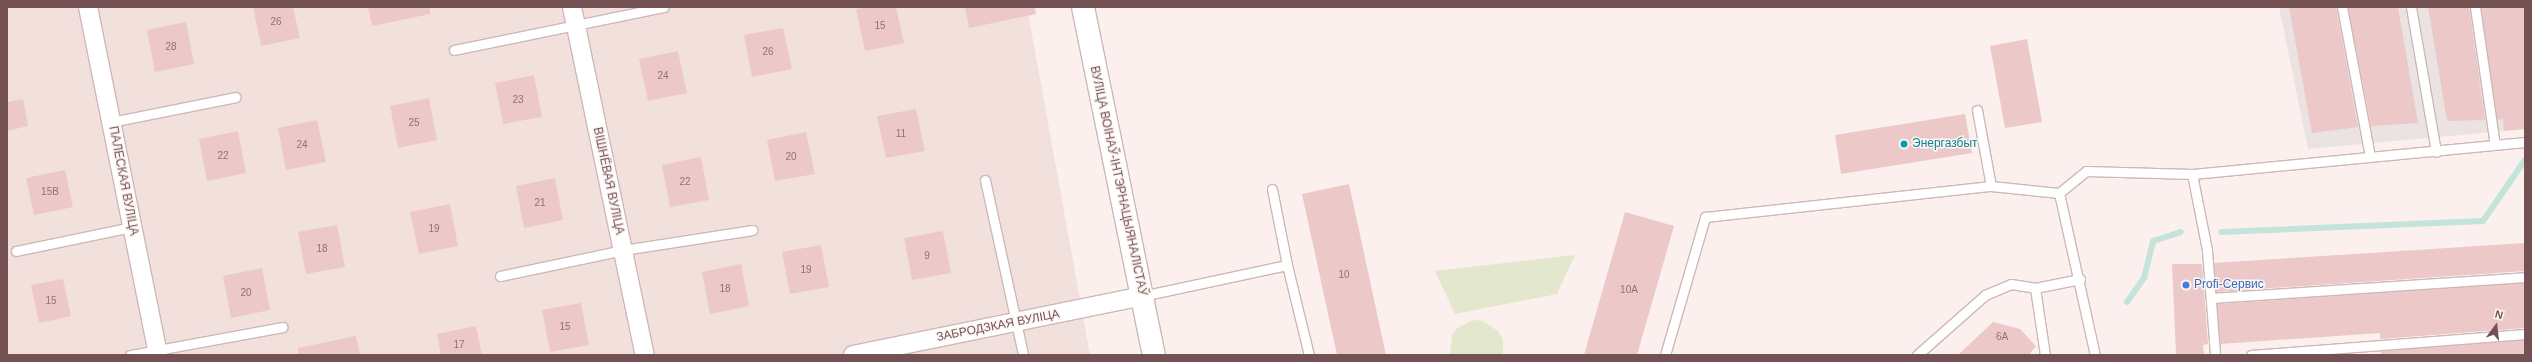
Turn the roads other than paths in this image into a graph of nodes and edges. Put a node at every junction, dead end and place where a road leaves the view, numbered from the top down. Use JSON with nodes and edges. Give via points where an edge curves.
{"nodes":[{"id":1,"x":88,"y":7,"type":"edge"},
{"id":2,"x":664,"y":7,"type":"edge"},
{"id":3,"x":1083,"y":7,"type":"edge"},
{"id":4,"x":2342,"y":7,"type":"edge"},
{"id":5,"x":2411,"y":7,"type":"edge"},
{"id":6,"x":2476,"y":7,"type":"edge"},
{"id":7,"x":574,"y":15,"type":"edge"},
{"id":8,"x":454,"y":50,"type":"dead end"},
{"id":9,"x":236,"y":97,"type":"dead end"},
{"id":10,"x":1977,"y":110,"type":"dead end"},
{"id":11,"x":111,"y":122,"type":"junction"},
{"id":12,"x":2525,"y":142,"type":"edge"},
{"id":13,"x":2495,"y":145,"type":"junction"},
{"id":14,"x":2436,"y":152,"type":"junction"},
{"id":15,"x":2370,"y":156,"type":"junction"},
{"id":16,"x":2192,"y":174,"type":"junction"},
{"id":17,"x":985,"y":180,"type":"dead end"},
{"id":18,"x":1991,"y":186,"type":"junction"},
{"id":19,"x":1272,"y":189,"type":"dead end"},
{"id":20,"x":2059,"y":193,"type":"junction"},
{"id":21,"x":132,"y":227,"type":"junction"},
{"id":22,"x":752,"y":230,"type":"dead end"},
{"id":23,"x":623,"y":250,"type":"junction"},
{"id":24,"x":16,"y":251,"type":"dead end"},
{"id":25,"x":1287,"y":264,"type":"junction"},
{"id":26,"x":500,"y":276,"type":"dead end"},
{"id":27,"x":2525,"y":277,"type":"edge"},
{"id":28,"x":2080,"y":279,"type":"junction"},
{"id":29,"x":2035,"y":288,"type":"junction"},
{"id":30,"x":1142,"y":296,"type":"junction"},
{"id":31,"x":2211,"y":298,"type":"junction"},
{"id":32,"x":1016,"y":323,"type":"junction"},
{"id":33,"x":282,"y":327,"type":"dead end"},
{"id":34,"x":2525,"y":334,"type":"edge"},
{"id":35,"x":157,"y":352,"type":"edge"},
{"id":36,"x":130,"y":355,"type":"edge"},
{"id":37,"x":645,"y":355,"type":"edge"},
{"id":38,"x":854,"y":355,"type":"edge"},
{"id":39,"x":1023,"y":355,"type":"edge"},
{"id":40,"x":1154,"y":355,"type":"edge"},
{"id":41,"x":1309,"y":355,"type":"edge"},
{"id":42,"x":1665,"y":355,"type":"edge"},
{"id":43,"x":1917,"y":355,"type":"edge"},
{"id":44,"x":2045,"y":355,"type":"edge"},
{"id":45,"x":2095,"y":355,"type":"edge"},
{"id":46,"x":2215,"y":355,"type":"edge"},
{"id":47,"x":2251,"y":355,"type":"edge"}],
"edges":[{"from":1,"to":11,"type":"street","name":"ПАЛЕСКАЯ ВУЛІЦА"},
{"from":2,"to":7,"type":"lane"},
{"from":3,"to":30,"type":"street","name":"ВУЛІЦА ВОІНАЎ-ІНТЭРНАЦЫЯНАЛІСТАЎ"},
{"from":4,"to":15,"type":"lane"},
{"from":5,"to":14,"type":"lane"},
{"from":6,"to":13,"type":"lane"},
{"from":7,"to":8,"type":"lane"},
{"from":7,"to":23,"type":"street","name":"ВІШНЁВАЯ ВУЛІЦА"},
{"from":9,"to":11,"type":"lane"},
{"from":10,"to":18,"type":"lane"},
{"from":11,"to":21,"type":"street","name":"ПАЛЕСКАЯ ВУЛІЦА"},
{"from":12,"to":13,"type":"lane"},
{"from":13,"to":14,"type":"lane"},
{"from":14,"to":15,"type":"lane"},
{"from":15,"to":16,"type":"lane"},
{"from":16,"to":20,"type":"lane","via":[[2086,171]]},
{"from":16,"to":31,"type":"lane","via":[[2207,250]]},
{"from":17,"to":32,"type":"lane"},
{"from":18,"to":20,"type":"lane"},
{"from":18,"to":42,"type":"lane","via":[[1705,217]]},
{"from":19,"to":25,"type":"lane"},
{"from":20,"to":28,"type":"lane"},
{"from":21,"to":24,"type":"lane"},
{"from":21,"to":35,"type":"street","name":"ПАЛЕСКАЯ ВУЛІЦА"},
{"from":22,"to":23,"type":"lane"},
{"from":23,"to":26,"type":"lane"},
{"from":23,"to":37,"type":"street","name":"ВІШНЁВАЯ ВУЛІЦА"},
{"from":25,"to":30,"type":"lane"},
{"from":25,"to":41,"type":"lane"},
{"from":27,"to":31,"type":"lane"},
{"from":28,"to":29,"type":"lane"},
{"from":28,"to":45,"type":"lane"},
{"from":29,"to":43,"type":"lane","via":[[2011,284],[1985,294]]},
{"from":29,"to":44,"type":"lane"},
{"from":30,"to":32,"type":"street","name":"ЗАБРОДЗКАЯ ВУЛІЦА"},
{"from":30,"to":40,"type":"street","name":"ВУЛІЦА ВОІНАЎ-ІНТЭРНАЦЫЯНАЛІСТАЎ"},
{"from":31,"to":46,"type":"lane"},
{"from":32,"to":38,"type":"street","name":"ЗАБРОДЗКАЯ ВУЛІЦА"},
{"from":32,"to":39,"type":"lane"},
{"from":33,"to":35,"type":"lane"},
{"from":34,"to":47,"type":"lane"},
{"from":35,"to":36,"type":"lane"}]}
